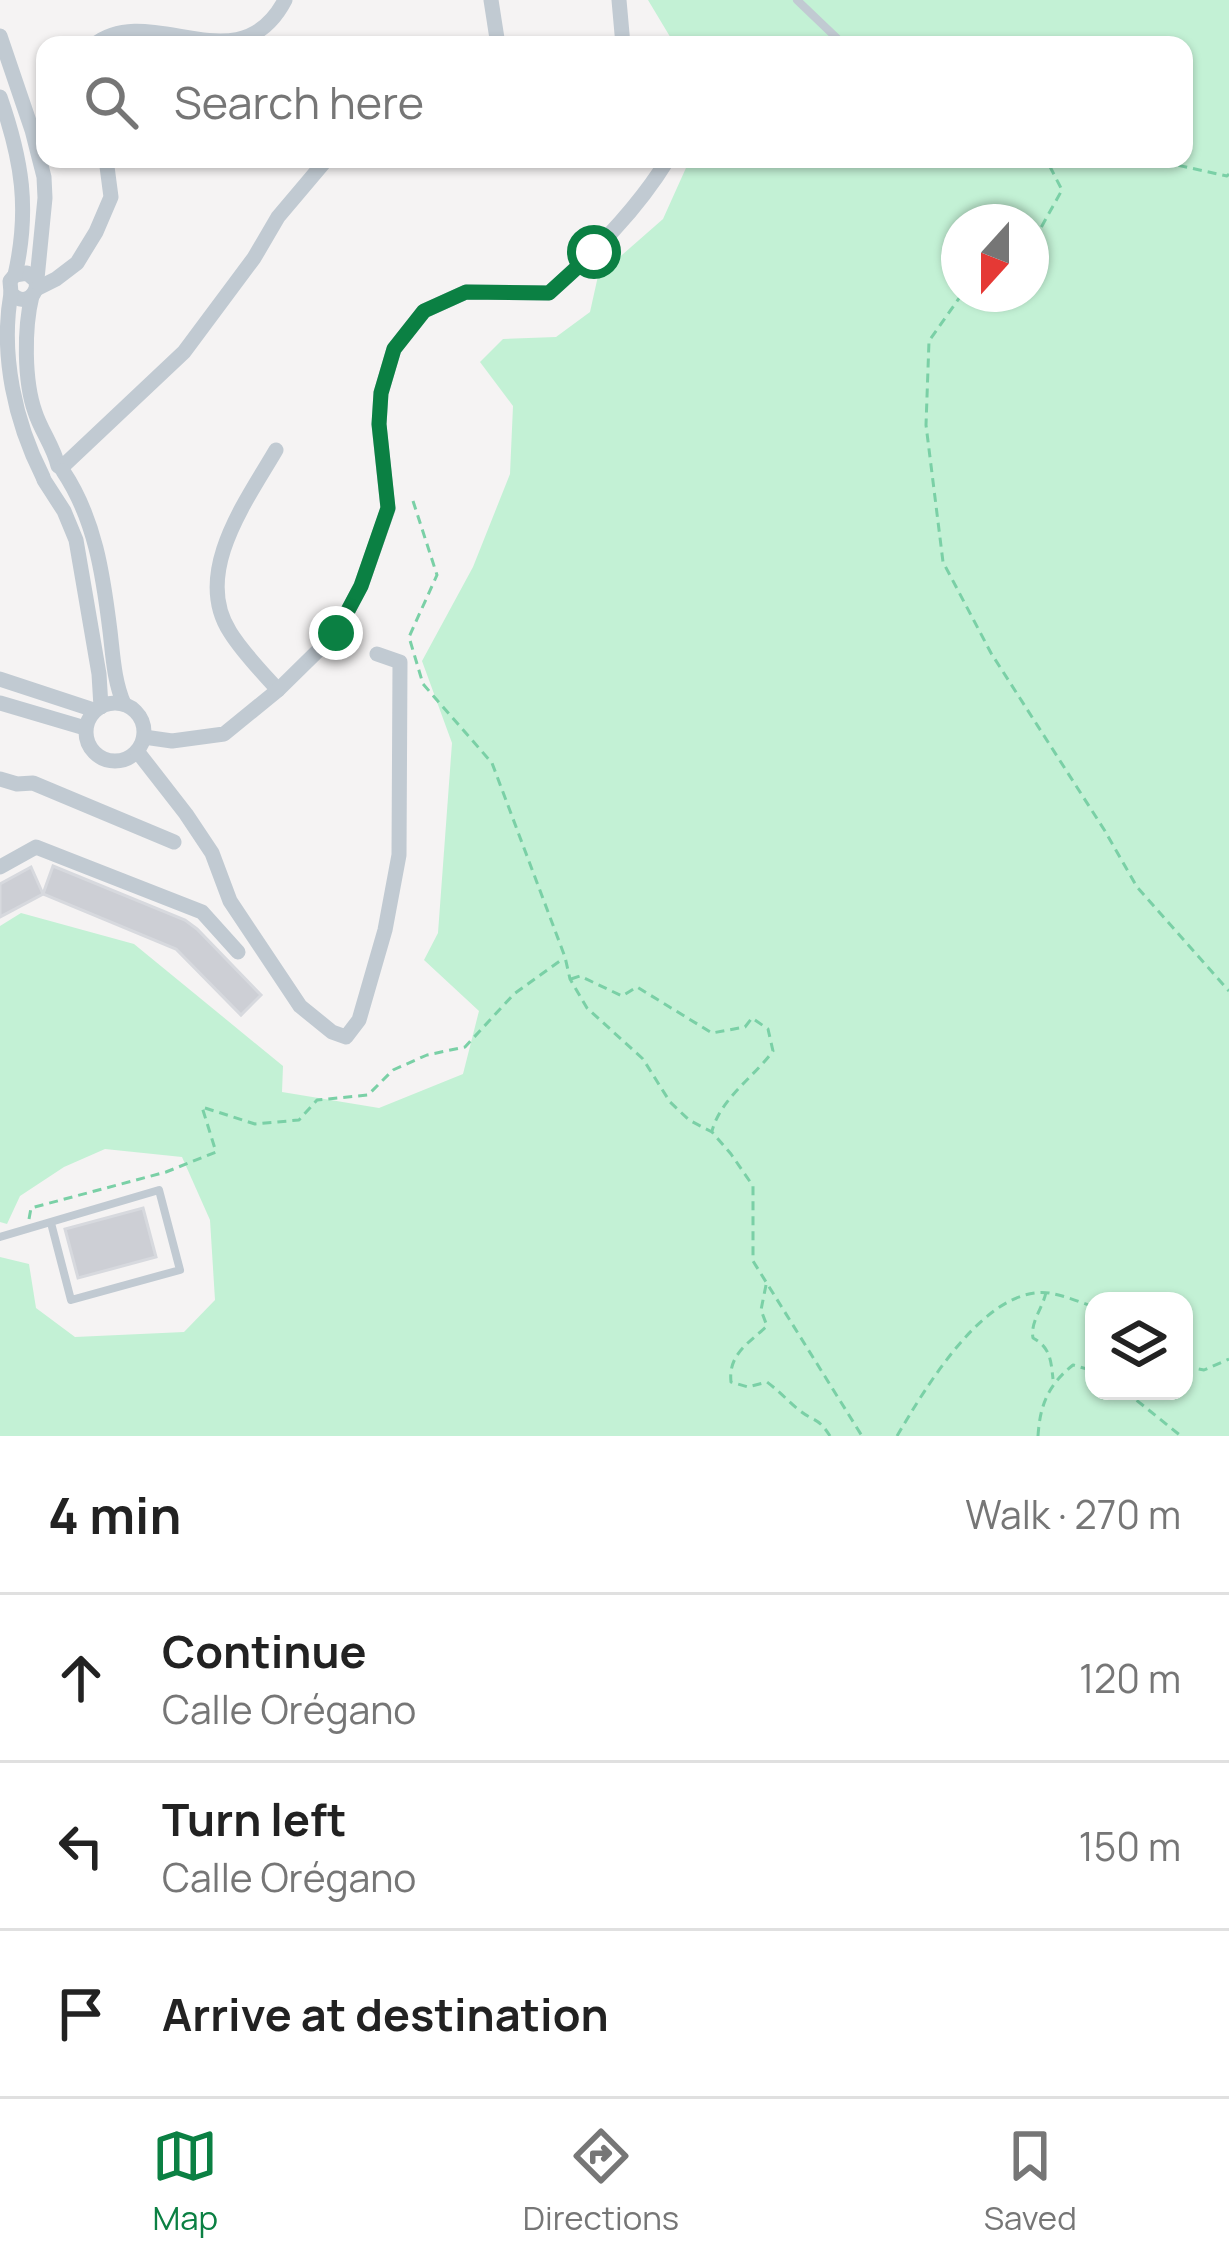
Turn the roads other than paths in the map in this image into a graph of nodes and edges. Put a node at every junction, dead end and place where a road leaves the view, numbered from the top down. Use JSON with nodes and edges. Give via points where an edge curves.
{"nodes":[{"id":1,"x":285,"y":0,"type":"edge"},
{"id":2,"x":491,"y":0,"type":"edge"},
{"id":3,"x":619,"y":0,"type":"edge"},
{"id":4,"x":797,"y":0,"type":"edge"},
{"id":5,"x":0,"y":36,"type":"edge"},
{"id":6,"x":108,"y":36,"type":"edge"},
{"id":7,"x":196,"y":36,"type":"edge"},
{"id":8,"x":244,"y":36,"type":"edge"},
{"id":9,"x":497,"y":36,"type":"edge"},
{"id":10,"x":622,"y":36,"type":"edge"},
{"id":11,"x":835,"y":36,"type":"edge"},
{"id":12,"x":0,"y":97,"type":"edge"},
{"id":13,"x":36,"y":142,"type":"edge"},
{"id":14,"x":42,"y":168,"type":"edge"},
{"id":15,"x":107,"y":168,"type":"edge"},
{"id":16,"x":319,"y":168,"type":"edge"},
{"id":17,"x":662,"y":168,"type":"edge"},
{"id":18,"x":15,"y":275,"type":"junction"},
{"id":19,"x":35,"y":289,"type":"junction"},
{"id":20,"x":11,"y":293,"type":"junction"},
{"id":21,"x":276,"y":450,"type":"dead end"},
{"id":22,"x":60,"y":469,"type":"junction"},
{"id":23,"x":44,"y":478,"type":"junction"},
{"id":24,"x":377,"y":654,"type":"dead end"},
{"id":25,"x":0,"y":679,"type":"edge"},
{"id":26,"x":278,"y":691,"type":"junction"},
{"id":27,"x":0,"y":703,"type":"edge"},
{"id":28,"x":124,"y":704,"type":"junction"},
{"id":29,"x":97,"y":708,"type":"junction"},
{"id":30,"x":85,"y":728,"type":"junction"},
{"id":31,"x":140,"y":744,"type":"junction"},
{"id":32,"x":0,"y":779,"type":"edge"},
{"id":33,"x":174,"y":842,"type":"dead end"},
{"id":34,"x":0,"y":867,"type":"edge"},
{"id":35,"x":238,"y":952,"type":"dead end"},
{"id":36,"x":51,"y":1223,"type":"junction"},
{"id":37,"x":0,"y":1237,"type":"edge"}],
"edges":[{"from":1,"to":8,"type":"street","via":[[273,22]]},
{"from":2,"to":9,"type":"street"},
{"from":3,"to":10,"type":"street"},
{"from":4,"to":11,"type":"lane"},
{"from":5,"to":13,"type":"street"},
{"from":6,"to":7,"type":"street","via":[[123,27]]},
{"from":12,"to":18,"type":"street","via":[[23,180]]},
{"from":14,"to":19,"type":"street"},
{"from":15,"to":19,"type":"street","via":[[111,197],[96,232],[76,262]]},
{"from":16,"to":22,"type":"street","via":[[184,352]]},
{"from":17,"to":26,"type":"street","via":[[549,293],[466,292],[424,311],[394,349],[381,393],[388,508],[382,528],[336,633]]},
{"from":18,"to":19,"type":"street","via":[[27,273]]},
{"from":18,"to":20,"type":"street"},
{"from":19,"to":20,"type":"street","via":[[21,299]]},
{"from":19,"to":22,"type":"street","via":[[26,320],[34,410]]},
{"from":20,"to":23,"type":"street","via":[[9,383]]},
{"from":21,"to":26,"type":"street","via":[[229,532],[215,585],[227,629]]},
{"from":22,"to":23,"type":"street","via":[[56,484]]},
{"from":22,"to":28,"type":"street","via":[[84,506],[103,571]]},
{"from":23,"to":29,"type":"street","via":[[76,540],[99,674]]},
{"from":24,"to":31,"type":"street","via":[[400,662],[399,855],[385,930],[346,1037],[300,1006]]},
{"from":25,"to":29,"type":"street"},
{"from":26,"to":31,"type":"street","via":[[224,734]]},
{"from":27,"to":30,"type":"street"},
{"from":28,"to":29,"type":"street"},
{"from":28,"to":31,"type":"street","via":[[140,716]]},
{"from":29,"to":30,"type":"street"},
{"from":30,"to":31,"type":"street","via":[[100,756],[120,760]]},
{"from":32,"to":33,"type":"street","via":[[33,783]]},
{"from":34,"to":35,"type":"street","via":[[36,847],[202,912]]},
{"from":36,"to":36,"type":"lane","via":[[159,1190],[180,1270],[70,1300]]},
{"from":36,"to":37,"type":"lane"}]}
